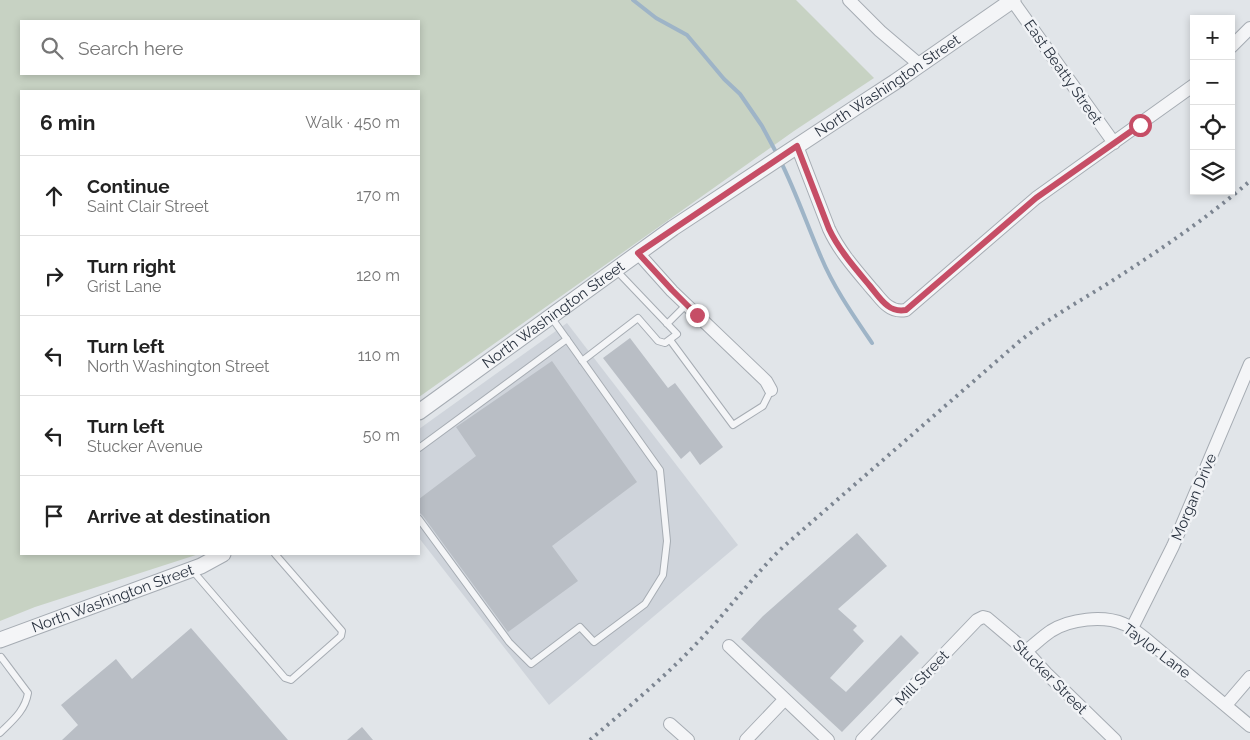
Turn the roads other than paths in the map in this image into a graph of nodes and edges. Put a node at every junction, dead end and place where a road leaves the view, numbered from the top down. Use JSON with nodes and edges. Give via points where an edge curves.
{"nodes":[{"id":1,"x":849,"y":0,"type":"edge"},
{"id":2,"x":1012,"y":0,"type":"edge"},
{"id":3,"x":1250,"y":28,"type":"edge"},
{"id":4,"x":1235,"y":43,"type":"edge"},
{"id":5,"x":920,"y":65,"type":"junction"},
{"id":6,"x":1190,"y":88,"type":"edge"},
{"id":7,"x":1114,"y":143,"type":"junction"},
{"id":8,"x":797,"y":146,"type":"junction"},
{"id":9,"x":638,"y":253,"type":"junction"},
{"id":10,"x":615,"y":269,"type":"junction"},
{"id":11,"x":686,"y":305,"type":"junction"},
{"id":12,"x":550,"y":316,"type":"junction"},
{"id":13,"x":667,"y":324,"type":"junction"},
{"id":14,"x":567,"y":339,"type":"junction"},
{"id":15,"x":670,"y":340,"type":"junction"},
{"id":16,"x":582,"y":361,"type":"junction"},
{"id":17,"x":1250,"y":364,"type":"edge"},
{"id":18,"x":771,"y":390,"type":"joint"},
{"id":19,"x":420,"y":411,"type":"edge"},
{"id":20,"x":420,"y":447,"type":"edge"},
{"id":21,"x":420,"y":520,"type":"edge"},
{"id":22,"x":221,"y":555,"type":"edge"},
{"id":23,"x":276,"y":555,"type":"edge"},
{"id":24,"x":192,"y":569,"type":"junction"},
{"id":25,"x":982,"y":618,"type":"joint"},
{"id":26,"x":1132,"y":628,"type":"junction"},
{"id":27,"x":0,"y":640,"type":"edge"},
{"id":28,"x":729,"y":646,"type":"dead end"},
{"id":29,"x":1026,"y":651,"type":"junction"},
{"id":30,"x":2,"y":657,"type":"dead end"},
{"id":31,"x":1250,"y":677,"type":"edge"},
{"id":32,"x":785,"y":698,"type":"junction"},
{"id":33,"x":1226,"y":705,"type":"junction"},
{"id":34,"x":670,"y":724,"type":"dead end"},
{"id":35,"x":1250,"y":726,"type":"edge"},
{"id":36,"x":0,"y":733,"type":"edge"},
{"id":37,"x":688,"y":740,"type":"edge"},
{"id":38,"x":746,"y":740,"type":"edge"},
{"id":39,"x":828,"y":740,"type":"edge"},
{"id":40,"x":862,"y":740,"type":"edge"},
{"id":41,"x":1115,"y":740,"type":"edge"}],
"edges":[{"from":1,"to":5,"type":"street"},
{"from":2,"to":5,"type":"street","name":"North Washington Street"},
{"from":2,"to":7,"type":"street","name":"East Beatty Street"},
{"from":3,"to":4,"type":"street"},
{"from":5,"to":8,"type":"street","name":"North Washington Street"},
{"from":6,"to":7,"type":"street"},
{"from":7,"to":8,"type":"street","via":[[1036,198],[906,310],[896,310],[886,304],[835,242]]},
{"from":8,"to":9,"type":"street","name":"North Washington Street"},
{"from":9,"to":10,"type":"street","name":"North Washington Street"},
{"from":9,"to":11,"type":"street"},
{"from":10,"to":12,"type":"street","name":"North Washington Street"},
{"from":10,"to":13,"type":"lane"},
{"from":11,"to":13,"type":"lane"},
{"from":11,"to":18,"type":"street","via":[[766,381]]},
{"from":12,"to":14,"type":"lane"},
{"from":12,"to":19,"type":"street","name":"North Washington Street"},
{"from":13,"to":15,"type":"lane","via":[[677,334]]},
{"from":14,"to":16,"type":"lane"},
{"from":14,"to":20,"type":"lane"},
{"from":15,"to":16,"type":"lane","via":[[665,343],[658,341],[638,318]]},
{"from":15,"to":18,"type":"lane","via":[[733,425],[763,406]]},
{"from":16,"to":21,"type":"lane","via":[[660,470],[667,541],[663,575],[645,604],[594,642],[580,627],[531,664],[509,642]]},
{"from":17,"to":26,"type":"street","name":"Morgan Drive","via":[[1173,546]]},
{"from":22,"to":24,"type":"street","name":"North Washington Street"},
{"from":23,"to":24,"type":"lane","via":[[342,631],[341,636],[291,680]]},
{"from":24,"to":27,"type":"street","name":"North Washington Street"},
{"from":25,"to":29,"type":"street","name":"Stucker Street","via":[[987,618]]},
{"from":25,"to":40,"type":"street","name":"Mill Street"},
{"from":26,"to":29,"type":"street","name":"Taylor Lane","via":[[1112,620],[1075,622],[1052,631]]},
{"from":26,"to":33,"type":"street","name":"Taylor Lane"},
{"from":28,"to":32,"type":"street"},
{"from":29,"to":41,"type":"street","name":"Stucker Street"},
{"from":30,"to":36,"type":"lane","via":[[28,693],[20,713]]},
{"from":31,"to":33,"type":"street"},
{"from":32,"to":38,"type":"street"},
{"from":32,"to":39,"type":"street"},
{"from":33,"to":35,"type":"street","name":"Taylor Lane"},
{"from":34,"to":37,"type":"street"}]}
